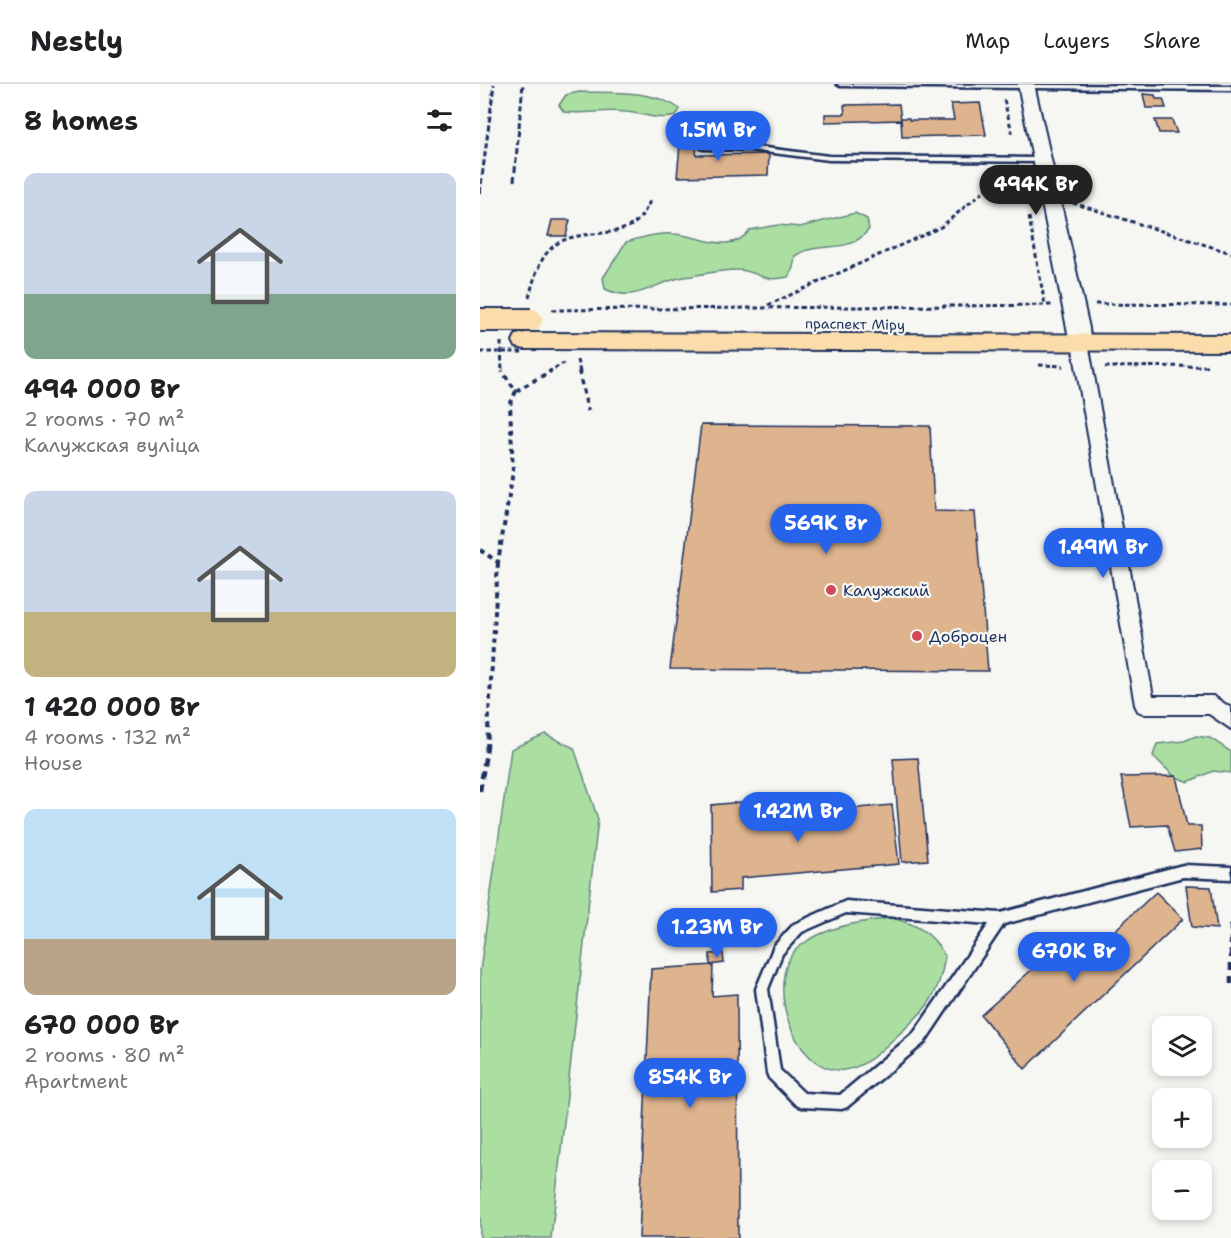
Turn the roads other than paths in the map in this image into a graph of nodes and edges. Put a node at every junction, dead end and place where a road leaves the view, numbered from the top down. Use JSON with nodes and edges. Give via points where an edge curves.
{"nodes":[{"id":1,"x":840,"y":84,"type":"edge"},
{"id":2,"x":1026,"y":86,"type":"edge"},
{"id":3,"x":1231,"y":88,"type":"edge"},
{"id":4,"x":704,"y":147,"type":"dead end"},
{"id":5,"x":1042,"y":160,"type":"junction"},
{"id":6,"x":480,"y":320,"type":"edge"},
{"id":7,"x":1077,"y":325,"type":"junction"},
{"id":8,"x":1231,"y":327,"type":"edge"},
{"id":9,"x":518,"y":329,"type":"edge"},
{"id":10,"x":1231,"y":343,"type":"edge"},
{"id":11,"x":1231,"y":720,"type":"edge"},
{"id":12,"x":1231,"y":873,"type":"edge"},
{"id":13,"x":1000,"y":920,"type":"junction"}],
"edges":[{"from":1,"to":2,"type":"lane"},
{"from":2,"to":3,"type":"lane"},
{"from":2,"to":5,"type":"street"},
{"from":4,"to":5,"type":"lane","via":[[750,148],[829,158]]},
{"from":5,"to":7,"type":"street"},
{"from":6,"to":9,"type":"main road","name":"праспект Міру","bridge":true},
{"from":7,"to":8,"type":"main road","name":"праспект Міру"},
{"from":7,"to":9,"type":"main road","name":"праспект Міру"},
{"from":7,"to":10,"type":"main road","name":"праспект Міру"},
{"from":7,"to":11,"type":"street","via":[[1144,705],[1214,705]]},
{"from":12,"to":13,"type":"lane","via":[[1183,871]]},
{"from":13,"to":13,"type":"lane","via":[[846,907],[798,928],[778,950],[762,989],[774,1073],[801,1100],[842,1102],[919,1038]]}]}
